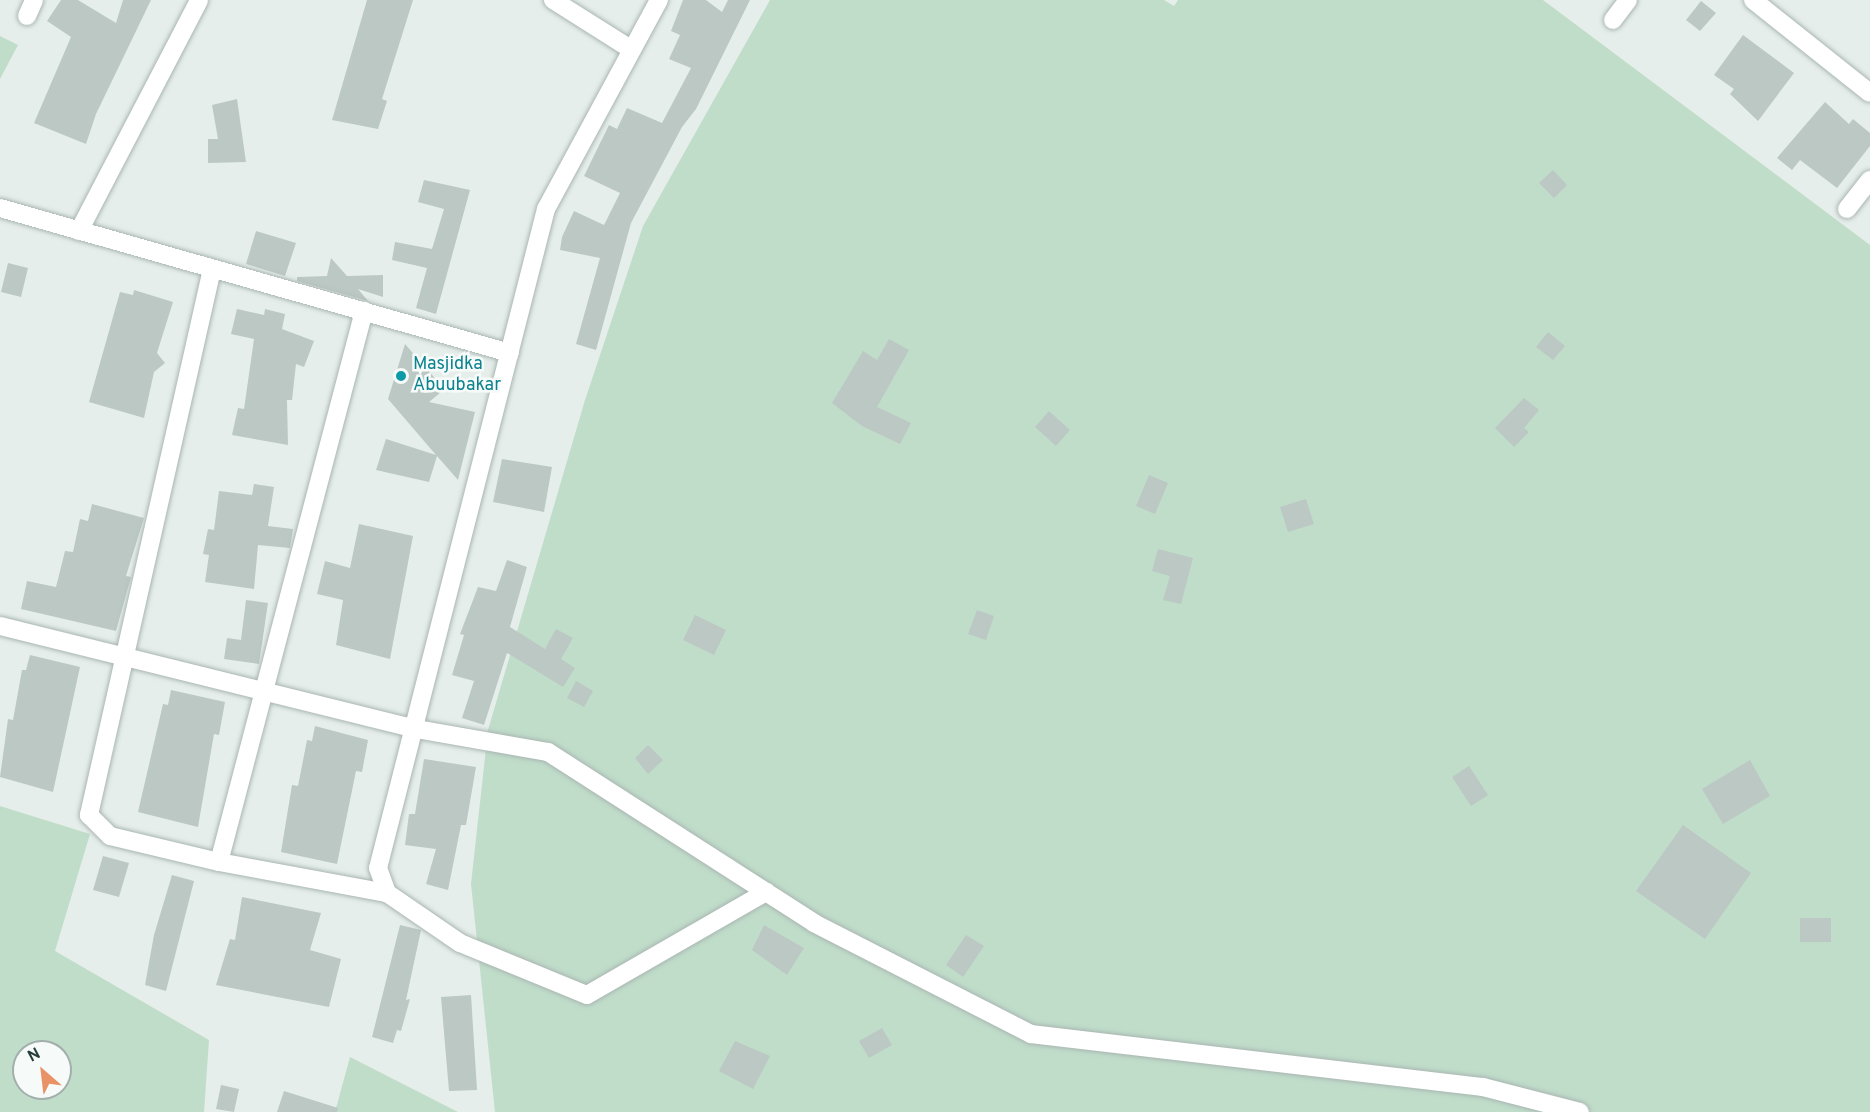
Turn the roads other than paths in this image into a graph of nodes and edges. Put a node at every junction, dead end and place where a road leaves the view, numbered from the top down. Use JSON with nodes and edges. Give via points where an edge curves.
{"nodes":[{"id":1,"x":199,"y":0,"type":"edge"},
{"id":2,"x":553,"y":0,"type":"edge"},
{"id":3,"x":659,"y":0,"type":"edge"},
{"id":4,"x":1628,"y":0,"type":"edge"},
{"id":5,"x":1753,"y":0,"type":"edge"},
{"id":6,"x":1612,"y":20,"type":"dead end"},
{"id":7,"x":632,"y":50,"type":"junction"},
{"id":8,"x":1870,"y":93,"type":"edge"},
{"id":9,"x":1870,"y":180,"type":"edge"},
{"id":10,"x":0,"y":208,"type":"edge"},
{"id":11,"x":1847,"y":209,"type":"dead end"},
{"id":12,"x":79,"y":231,"type":"junction"},
{"id":13,"x":212,"y":269,"type":"junction"},
{"id":14,"x":364,"y":312,"type":"junction"},
{"id":15,"x":510,"y":352,"type":"junction"},
{"id":16,"x":0,"y":626,"type":"edge"},
{"id":17,"x":124,"y":658,"type":"junction"},
{"id":18,"x":264,"y":692,"type":"junction"},
{"id":19,"x":416,"y":729,"type":"junction"},
{"id":20,"x":219,"y":862,"type":"junction"},
{"id":21,"x":766,"y":892,"type":"junction"},
{"id":22,"x":387,"y":893,"type":"junction"},
{"id":23,"x":1580,"y":1112,"type":"edge"}],
"edges":[{"from":1,"to":12,"type":"street"},
{"from":2,"to":7,"type":"street"},
{"from":3,"to":7,"type":"street"},
{"from":4,"to":6,"type":"street"},
{"from":5,"to":8,"type":"street"},
{"from":7,"to":15,"type":"street","via":[[546,208]]},
{"from":9,"to":11,"type":"street"},
{"from":10,"to":12,"type":"street"},
{"from":12,"to":13,"type":"street"},
{"from":13,"to":14,"type":"street"},
{"from":13,"to":17,"type":"street"},
{"from":14,"to":15,"type":"street"},
{"from":14,"to":18,"type":"street"},
{"from":15,"to":19,"type":"street"},
{"from":16,"to":17,"type":"street"},
{"from":17,"to":18,"type":"street"},
{"from":17,"to":20,"type":"street","via":[[88,815],[110,836]]},
{"from":18,"to":19,"type":"street"},
{"from":18,"to":20,"type":"street"},
{"from":19,"to":21,"type":"street","via":[[548,752]]},
{"from":19,"to":22,"type":"street","via":[[378,868]]},
{"from":20,"to":22,"type":"street"},
{"from":21,"to":22,"type":"street","via":[[587,995],[460,942]]},
{"from":21,"to":23,"type":"street","via":[[814,923],[1031,1034],[1484,1087]]}]}
